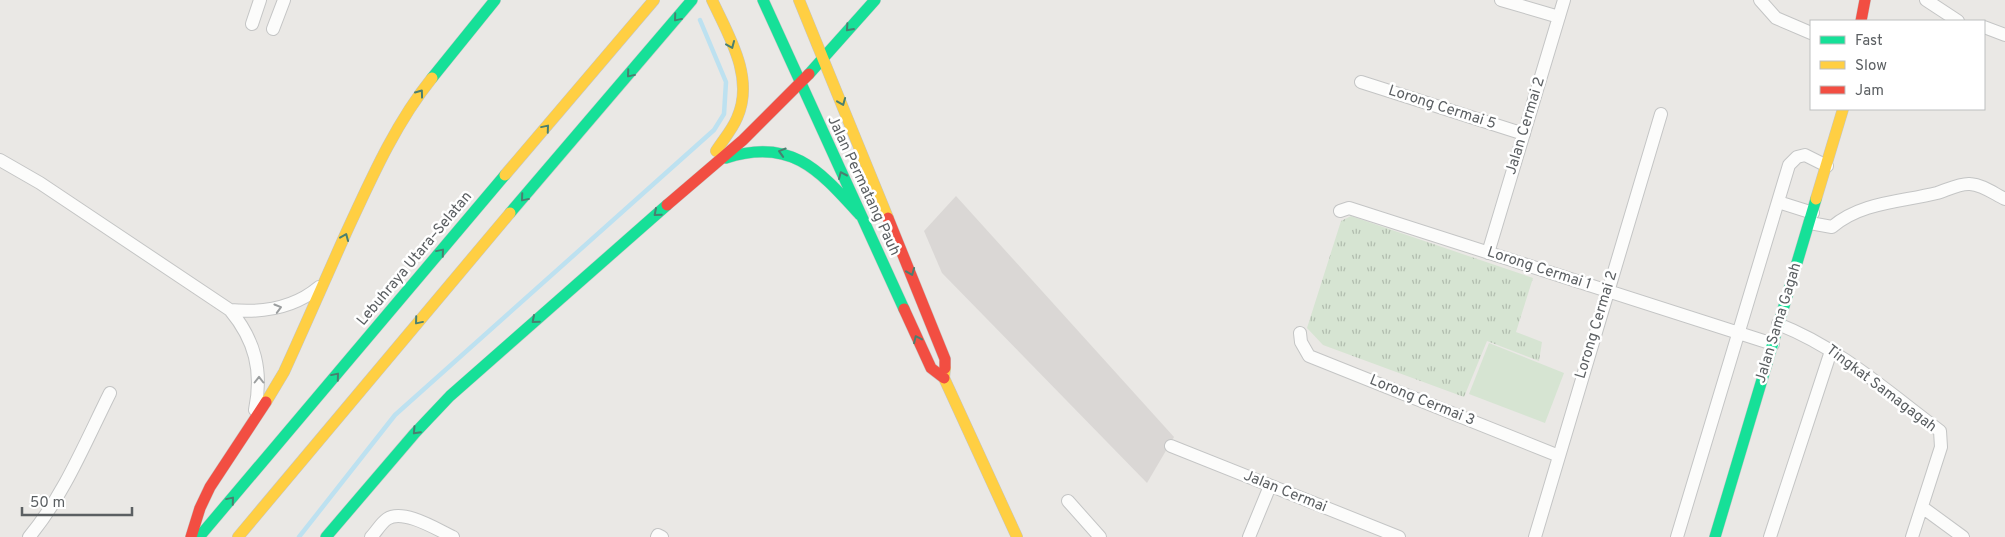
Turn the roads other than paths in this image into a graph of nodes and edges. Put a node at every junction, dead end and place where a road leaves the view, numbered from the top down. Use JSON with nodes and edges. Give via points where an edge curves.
{"nodes":[{"id":1,"x":260,"y":0,"type":"edge"},
{"id":2,"x":284,"y":0,"type":"edge"},
{"id":3,"x":495,"y":0,"type":"edge"},
{"id":4,"x":654,"y":0,"type":"edge"},
{"id":5,"x":692,"y":0,"type":"edge"},
{"id":6,"x":712,"y":0,"type":"edge"},
{"id":7,"x":763,"y":0,"type":"edge"},
{"id":8,"x":799,"y":0,"type":"edge"},
{"id":9,"x":875,"y":0,"type":"edge"},
{"id":10,"x":1501,"y":0,"type":"edge"},
{"id":11,"x":1564,"y":0,"type":"edge"},
{"id":12,"x":1760,"y":0,"type":"edge"},
{"id":13,"x":1865,"y":0,"type":"edge"},
{"id":14,"x":1926,"y":0,"type":"edge"},
{"id":15,"x":1559,"y":17,"type":"junction"},
{"id":16,"x":1861,"y":20,"type":"edge"},
{"id":17,"x":1956,"y":20,"type":"edge"},
{"id":18,"x":252,"y":24,"type":"dead end"},
{"id":19,"x":1985,"y":27,"type":"edge"},
{"id":20,"x":273,"y":29,"type":"dead end"},
{"id":21,"x":1810,"y":33,"type":"edge"},
{"id":22,"x":2005,"y":34,"type":"edge"},
{"id":23,"x":824,"y":57,"type":"junction"},
{"id":24,"x":1361,"y":82,"type":"dead end"},
{"id":25,"x":800,"y":83,"type":"junction"},
{"id":26,"x":1843,"y":110,"type":"edge"},
{"id":27,"x":1662,"y":114,"type":"dead end"},
{"id":28,"x":1524,"y":134,"type":"junction"},
{"id":29,"x":0,"y":160,"type":"edge"},
{"id":30,"x":721,"y":160,"type":"junction"},
{"id":31,"x":1827,"y":166,"type":"junction"},
{"id":32,"x":694,"y":181,"type":"junction"},
{"id":33,"x":2005,"y":199,"type":"edge"},
{"id":34,"x":1778,"y":202,"type":"junction"},
{"id":35,"x":1340,"y":211,"type":"dead end"},
{"id":36,"x":860,"y":215,"type":"junction"},
{"id":37,"x":1812,"y":218,"type":"junction"},
{"id":38,"x":1488,"y":253,"type":"junction"},
{"id":39,"x":325,"y":281,"type":"junction"},
{"id":40,"x":1607,"y":291,"type":"junction"},
{"id":41,"x":230,"y":310,"type":"junction"},
{"id":42,"x":1778,"y":324,"type":"junction"},
{"id":43,"x":1300,"y":333,"type":"dead end"},
{"id":44,"x":1738,"y":333,"type":"junction"},
{"id":45,"x":1772,"y":344,"type":"junction"},
{"id":46,"x":1831,"y":351,"type":"junction"},
{"id":47,"x":944,"y":378,"type":"junction"},
{"id":48,"x":110,"y":393,"type":"dead end"},
{"id":49,"x":251,"y":428,"type":"junction"},
{"id":50,"x":1171,"y":446,"type":"dead end"},
{"id":51,"x":1559,"y":456,"type":"junction"},
{"id":52,"x":1270,"y":486,"type":"junction"},
{"id":53,"x":1068,"y":501,"type":"dead end"},
{"id":54,"x":1922,"y":508,"type":"junction"},
{"id":55,"x":28,"y":537,"type":"edge"},
{"id":56,"x":191,"y":537,"type":"edge"},
{"id":57,"x":199,"y":537,"type":"edge"},
{"id":58,"x":238,"y":537,"type":"edge"},
{"id":59,"x":326,"y":537,"type":"edge"},
{"id":60,"x":371,"y":537,"type":"edge"},
{"id":61,"x":453,"y":537,"type":"edge"},
{"id":62,"x":657,"y":537,"type":"edge"},
{"id":63,"x":662,"y":537,"type":"edge"},
{"id":64,"x":1017,"y":537,"type":"edge"},
{"id":65,"x":1100,"y":537,"type":"edge"},
{"id":66,"x":1249,"y":537,"type":"edge"},
{"id":67,"x":1397,"y":537,"type":"edge"},
{"id":68,"x":1535,"y":537,"type":"edge"},
{"id":69,"x":1677,"y":537,"type":"edge"},
{"id":70,"x":1715,"y":537,"type":"edge"},
{"id":71,"x":1770,"y":537,"type":"edge"},
{"id":72,"x":1912,"y":537,"type":"edge"},
{"id":73,"x":1963,"y":537,"type":"edge"}],
"edges":[{"from":1,"to":18,"type":"street"},
{"from":2,"to":20,"type":"street"},
{"from":39,"to":3,"type":"main road","one_way":true,"via":[[371,178],[406,114]]},
{"from":57,"to":4,"type":"main road","name":"Lebuhraya Utara–Selatan","one_way":true},
{"from":5,"to":58,"type":"main road","one_way":true},
{"from":6,"to":32,"type":"main road","one_way":true,"via":[[740,65],[743,91],[735,124]]},
{"from":7,"to":25,"type":"main road","name":"Jalan Permatang Pauh"},
{"from":8,"to":23,"type":"main road","name":"Jalan Permatang Pauh"},
{"from":9,"to":23,"type":"main road","one_way":true},
{"from":10,"to":15,"type":"street"},
{"from":11,"to":15,"type":"street","name":"Jalan Cermai 2"},
{"from":12,"to":21,"type":"street","via":[[1776,18]]},
{"from":13,"to":16,"type":"main road"},
{"from":14,"to":17,"type":"street"},
{"from":15,"to":28,"type":"street","name":"Jalan Cermai 2"},
{"from":19,"to":22,"type":"street"},
{"from":23,"to":25,"type":"main road"},
{"from":23,"to":47,"type":"main road","name":"Jalan Permatang Pauh","one_way":true,"via":[[946,359]]},
{"from":24,"to":28,"type":"street","name":"Lorong Cermai 5"},
{"from":25,"to":30,"type":"main road"},
{"from":36,"to":25,"type":"main road","name":"Jalan Permatang Pauh","one_way":true},
{"from":26,"to":31,"type":"main road","name":"Jalan Sama Gagah"},
{"from":27,"to":40,"type":"street","name":"Lorong Cermai 2"},
{"from":28,"to":38,"type":"street","name":"Jalan Cermai 2"},
{"from":29,"to":41,"type":"street","via":[[40,183]]},
{"from":30,"to":32,"type":"main road"},
{"from":36,"to":30,"type":"main road","one_way":true,"via":[[822,175],[787,153],[753,149]]},
{"from":31,"to":34,"type":"street","via":[[1805,155],[1797,158],[1790,165]]},
{"from":31,"to":37,"type":"main road","name":"Jalan Sama Gagah"},
{"from":32,"to":59,"type":"main road","one_way":true,"via":[[450,396]]},
{"from":33,"to":37,"type":"street","via":[[1982,186],[1968,183],[1876,205],[1842,218],[1832,227]]},
{"from":34,"to":37,"type":"street"},
{"from":34,"to":44,"type":"street"},
{"from":35,"to":38,"type":"street","name":"Lorong Cermai 1","via":[[1349,208]]},
{"from":47,"to":36,"type":"main road","name":"Jalan Permatang Pauh","one_way":true,"via":[[931,368]]},
{"from":37,"to":42,"type":"main road","name":"Jalan Sama Gagah"},
{"from":38,"to":40,"type":"street","name":"Lorong Cermai 1"},
{"from":41,"to":39,"type":"street","one_way":true,"via":[[254,312],[288,305]]},
{"from":39,"to":49,"type":"main road","via":[[284,372]]},
{"from":40,"to":44,"type":"street","name":"Lorong Cermai 1"},
{"from":40,"to":51,"type":"street","name":"Lorong Cermai 2"},
{"from":49,"to":41,"type":"street","one_way":true,"via":[[259,389],[257,362],[249,337]]},
{"from":42,"to":45,"type":"main road","name":"Jalan Sama Gagah"},
{"from":42,"to":46,"type":"street","name":"Tingkat Samagagah","via":[[1805,334]]},
{"from":43,"to":51,"type":"street","name":"Lorong Cermai 3","via":[[1309,356]]},
{"from":44,"to":45,"type":"street","name":"Lorong Cermai 1"},
{"from":44,"to":69,"type":"street"},
{"from":45,"to":70,"type":"main road","name":"Jalan Sama Gagah"},
{"from":46,"to":54,"type":"street","name":"Tingkat Samagagah","via":[[1940,431],[1941,447]]},
{"from":46,"to":71,"type":"street"},
{"from":47,"to":64,"type":"main road","name":"Jalan Permatang Pauh"},
{"from":48,"to":55,"type":"street","via":[[62,489]]},
{"from":49,"to":56,"type":"main road","via":[[210,487]]},
{"from":50,"to":52,"type":"street","name":"Jalan Cermai"},
{"from":51,"to":68,"type":"street","name":"Lorong Cermai 2"},
{"from":52,"to":66,"type":"street"},
{"from":52,"to":67,"type":"street","name":"Jalan Cermai"},
{"from":53,"to":65,"type":"street"},
{"from":54,"to":72,"type":"street","name":"Tingkat Samagagah"},
{"from":54,"to":73,"type":"street"},
{"from":60,"to":61,"type":"street","via":[[386,519],[394,516],[414,518]]},
{"from":62,"to":63,"type":"street"}]}
